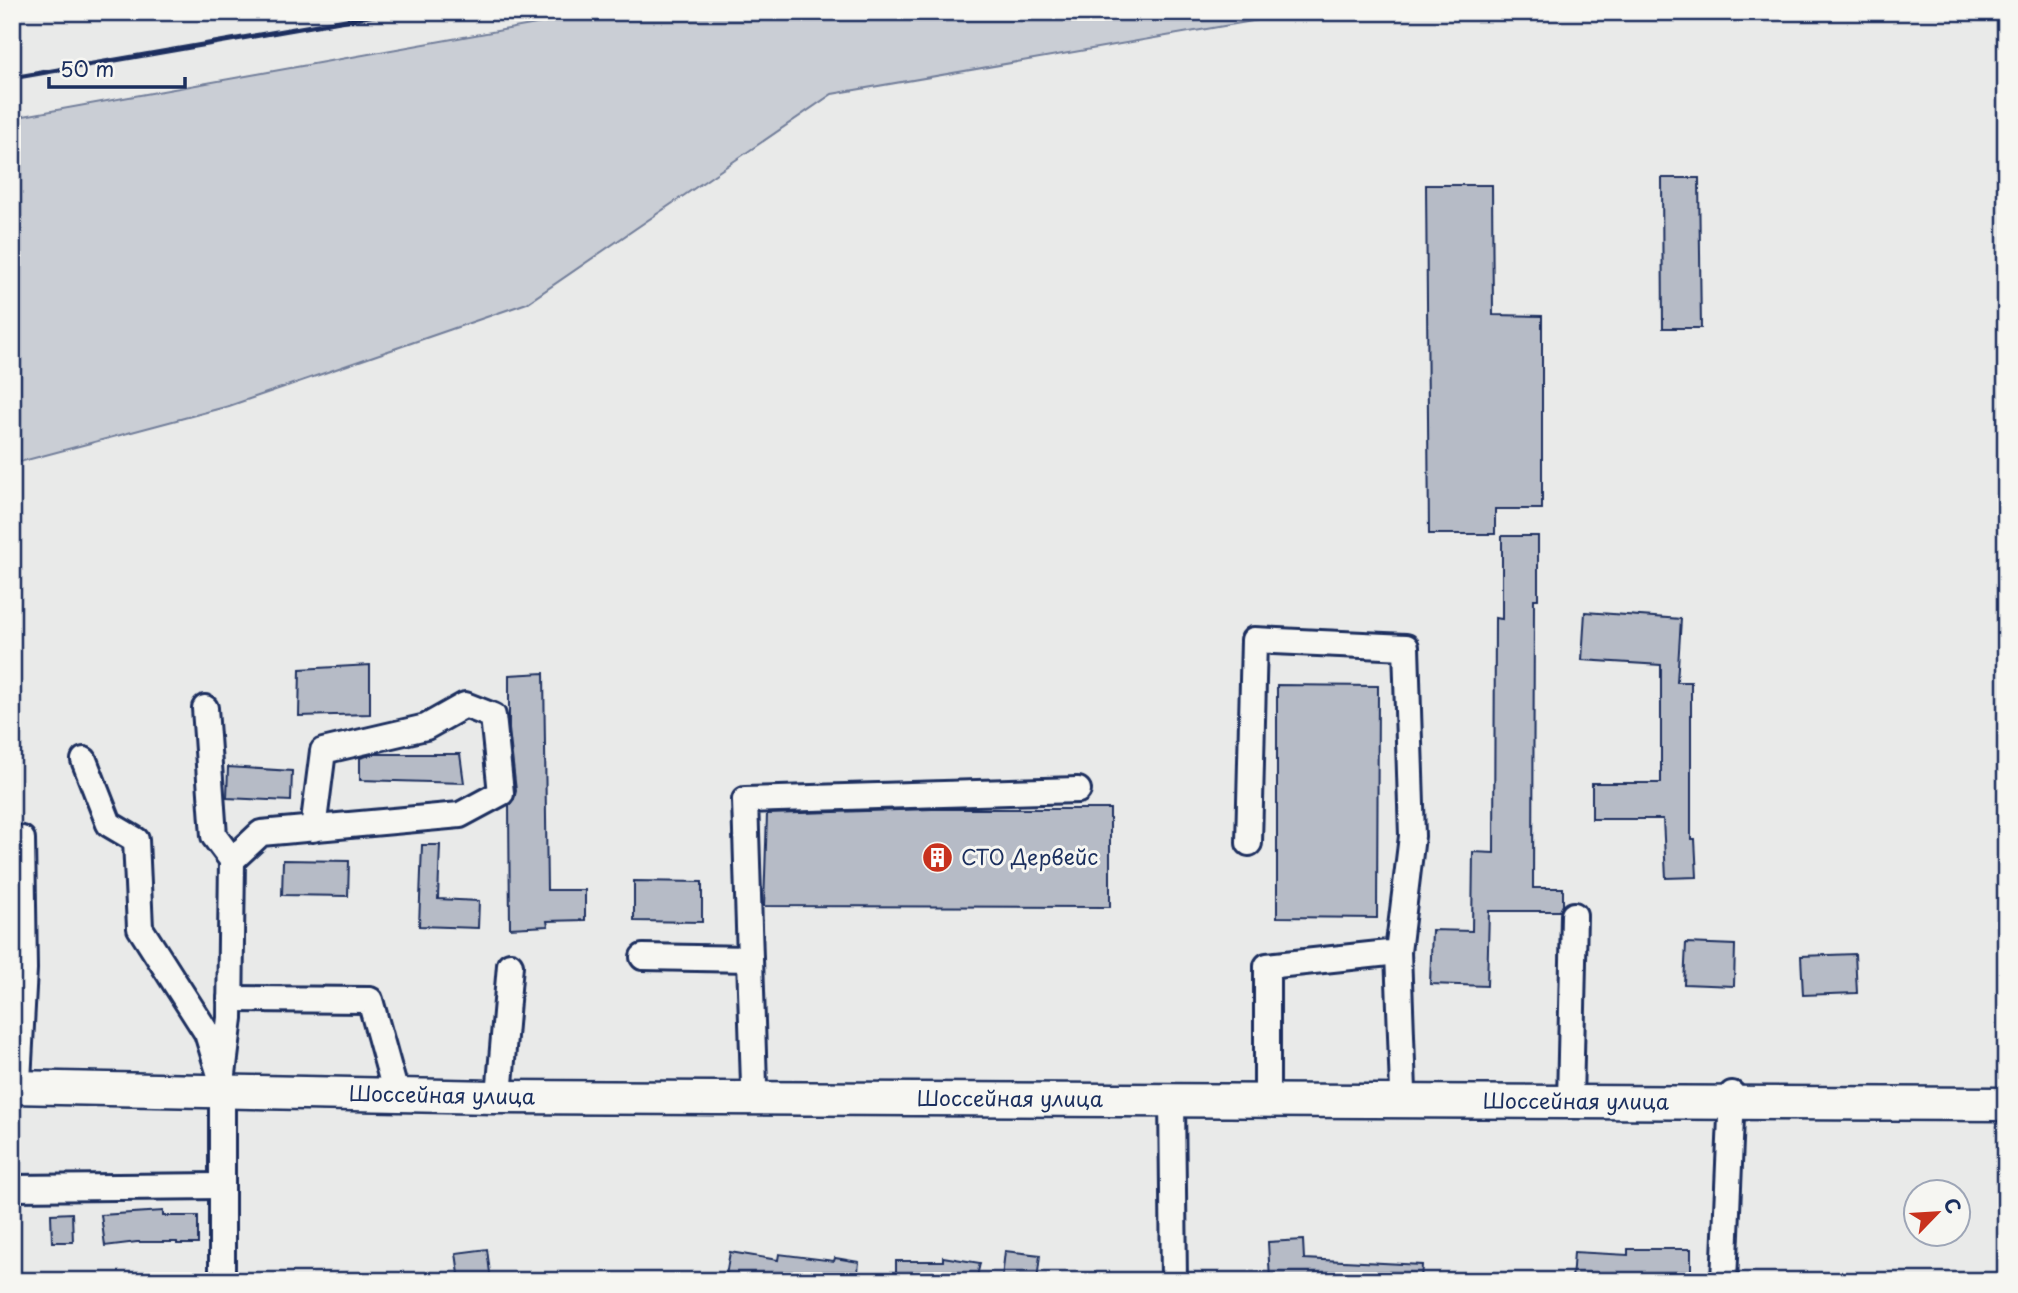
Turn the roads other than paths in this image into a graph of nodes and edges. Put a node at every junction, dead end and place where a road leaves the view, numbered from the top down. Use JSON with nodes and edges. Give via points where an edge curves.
{"nodes":[{"id":1,"x":205,"y":708,"type":"dead end"},
{"id":2,"x":84,"y":760,"type":"dead end"},
{"id":3,"x":1079,"y":790,"type":"dead end"},
{"id":4,"x":313,"y":828,"type":"junction"},
{"id":5,"x":12,"y":838,"type":"edge"},
{"id":6,"x":1249,"y":843,"type":"dead end"},
{"id":7,"x":232,"y":860,"type":"junction"},
{"id":8,"x":1574,"y":915,"type":"dead end"},
{"id":9,"x":1398,"y":952,"type":"junction"},
{"id":10,"x":643,"y":957,"type":"dead end"},
{"id":11,"x":750,"y":960,"type":"junction"},
{"id":12,"x":510,"y":965,"type":"dead end"},
{"id":13,"x":18,"y":969,"type":"edge"},
{"id":14,"x":230,"y":999,"type":"junction"},
{"id":15,"x":14,"y":1083,"type":"edge"},
{"id":16,"x":393,"y":1083,"type":"junction"},
{"id":17,"x":500,"y":1084,"type":"junction"},
{"id":18,"x":754,"y":1085,"type":"junction"},
{"id":19,"x":222,"y":1086,"type":"junction"},
{"id":20,"x":1267,"y":1090,"type":"junction"},
{"id":21,"x":1403,"y":1091,"type":"junction"},
{"id":22,"x":2006,"y":1096,"type":"edge"},
{"id":23,"x":1570,"y":1097,"type":"junction"},
{"id":24,"x":1732,"y":1098,"type":"junction"},
{"id":25,"x":1172,"y":1100,"type":"junction"},
{"id":26,"x":2006,"y":1104,"type":"edge"},
{"id":27,"x":222,"y":1186,"type":"junction"},
{"id":28,"x":12,"y":1188,"type":"edge"},
{"id":29,"x":222,"y":1281,"type":"edge"},
{"id":30,"x":1174,"y":1281,"type":"edge"},
{"id":31,"x":1724,"y":1281,"type":"edge"}],
"edges":[{"from":1,"to":7,"type":"street","via":[[214,836]]},
{"from":2,"to":19,"type":"street","via":[[109,824],[136,840],[140,928],[206,1033]]},
{"from":3,"to":11,"type":"street","via":[[745,800]]},
{"from":4,"to":4,"type":"street","via":[[460,815],[501,793],[493,716],[465,705],[426,727],[323,751]]},
{"from":4,"to":7,"type":"street","via":[[261,833]]},
{"from":5,"to":13,"type":"street","via":[[22,839]]},
{"from":6,"to":9,"type":"street","via":[[1254,640],[1406,647],[1412,836]]},
{"from":7,"to":14,"type":"street"},
{"from":8,"to":23,"type":"street"},
{"from":9,"to":20,"type":"street","via":[[1267,966]]},
{"from":9,"to":21,"type":"street"},
{"from":10,"to":11,"type":"street"},
{"from":11,"to":18,"type":"street"},
{"from":12,"to":17,"type":"street"},
{"from":13,"to":15,"type":"street"},
{"from":14,"to":16,"type":"street","via":[[370,1000]]},
{"from":14,"to":19,"type":"street"},
{"from":15,"to":19,"type":"main road","name":"Шоссейная улица"},
{"from":16,"to":17,"type":"main road","name":"Шоссейная улица"},
{"from":16,"to":19,"type":"main road","name":"Шоссейная улица"},
{"from":17,"to":18,"type":"main road","name":"Шоссейная улица"},
{"from":18,"to":20,"type":"main road","name":"Шоссейная улица"},
{"from":19,"to":25,"type":"main road","name":"Шоссейная улица","via":[[493,1097]]},
{"from":19,"to":27,"type":"street"},
{"from":20,"to":21,"type":"main road","name":"Шоссейная улица"},
{"from":21,"to":23,"type":"main road","name":"Шоссейная улица"},
{"from":22,"to":24,"type":"main road","name":"Шоссейная улица"},
{"from":23,"to":24,"type":"main road","name":"Шоссейная улица"},
{"from":23,"to":25,"type":"main road","name":"Шоссейная улица"},
{"from":24,"to":26,"type":"main road","name":"Шоссейная улица"},
{"from":24,"to":31,"type":"street"},
{"from":25,"to":30,"type":"street"},
{"from":27,"to":28,"type":"street"},
{"from":27,"to":29,"type":"street"}]}
